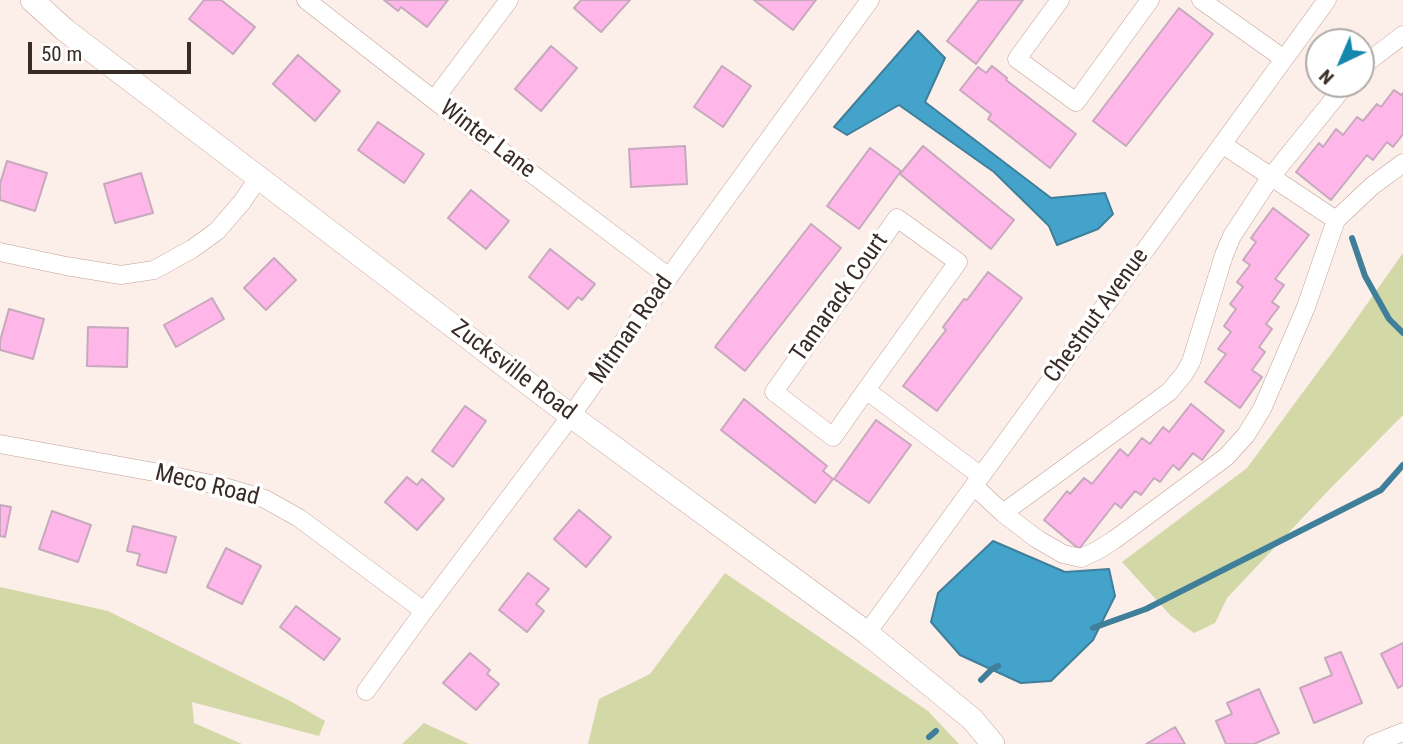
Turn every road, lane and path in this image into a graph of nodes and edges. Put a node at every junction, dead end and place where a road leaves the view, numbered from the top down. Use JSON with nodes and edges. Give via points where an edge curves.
{"nodes":[{"id":1,"x":32,"y":0,"type":"edge"},
{"id":2,"x":306,"y":0,"type":"edge"},
{"id":3,"x":509,"y":0,"type":"edge"},
{"id":4,"x":870,"y":0,"type":"edge"},
{"id":5,"x":1060,"y":0,"type":"edge"},
{"id":6,"x":1150,"y":0,"type":"edge"},
{"id":7,"x":1201,"y":0,"type":"edge"},
{"id":8,"x":1327,"y":0,"type":"edge"},
{"id":9,"x":1403,"y":35,"type":"edge"},
{"id":10,"x":1375,"y":56,"type":"edge"},
{"id":11,"x":1284,"y":59,"type":"junction"},
{"id":12,"x":1335,"y":98,"type":"edge"},
{"id":13,"x":434,"y":100,"type":"junction"},
{"id":14,"x":1222,"y":144,"type":"junction"},
{"id":15,"x":1403,"y":163,"type":"edge"},
{"id":16,"x":259,"y":177,"type":"junction"},
{"id":17,"x":1270,"y":177,"type":"junction"},
{"id":18,"x":1336,"y":220,"type":"junction"},
{"id":19,"x":0,"y":252,"type":"edge"},
{"id":20,"x":669,"y":277,"type":"junction"},
{"id":21,"x":866,"y":390,"type":"junction"},
{"id":22,"x":571,"y":416,"type":"junction"},
{"id":23,"x":0,"y":444,"type":"edge"},
{"id":24,"x":977,"y":481,"type":"junction"},
{"id":25,"x":1003,"y":513,"type":"junction"},
{"id":26,"x":424,"y":611,"type":"junction"},
{"id":27,"x":867,"y":633,"type":"junction"},
{"id":28,"x":366,"y":691,"type":"dead end"},
{"id":29,"x":1403,"y":732,"type":"edge"},
{"id":30,"x":993,"y":744,"type":"edge"},
{"id":31,"x":1373,"y":744,"type":"edge"}],
"edges":[{"from":1,"to":16,"type":"street","name":"Zucksville Road"},
{"from":2,"to":13,"type":"street","name":"Winter Lane"},
{"from":3,"to":13,"type":"street"},
{"from":4,"to":20,"type":"street","name":"Mitman Road"},
{"from":5,"to":6,"type":"street","via":[[1017,59],[1076,102]]},
{"from":7,"to":11,"type":"street"},
{"from":8,"to":11,"type":"street","name":"Chestnut Avenue"},
{"from":9,"to":10,"type":"street"},
{"from":11,"to":14,"type":"street","name":"Chestnut Avenue"},
{"from":12,"to":17,"type":"street"},
{"from":13,"to":20,"type":"street","name":"Winter Lane"},
{"from":14,"to":17,"type":"street"},
{"from":14,"to":24,"type":"street","name":"Chestnut Avenue"},
{"from":15,"to":18,"type":"street"},
{"from":16,"to":19,"type":"street","via":[[217,231],[154,270],[121,275]]},
{"from":16,"to":22,"type":"street","name":"Zucksville Road"},
{"from":17,"to":18,"type":"street"},
{"from":17,"to":25,"type":"street","via":[[1232,236],[1184,374],[1154,404]]},
{"from":18,"to":25,"type":"street","via":[[1306,307],[1262,409],[1226,457],[1114,540],[1081,558],[1054,550]]},
{"from":20,"to":22,"type":"street","name":"Mitman Road"},
{"from":21,"to":21,"type":"street","name":"Tamarack Court","via":[[833,437],[774,392],[897,218],[958,262]]},
{"from":21,"to":24,"type":"street"},
{"from":22,"to":26,"type":"street","name":"Mitman Road"},
{"from":22,"to":27,"type":"street","name":"Zucksville Road"},
{"from":23,"to":26,"type":"street","name":"Meco Road","via":[[166,474],[265,499],[299,518]]},
{"from":24,"to":25,"type":"street"},
{"from":24,"to":27,"type":"street","name":"Chestnut Avenue"},
{"from":26,"to":28,"type":"street","name":"Mitman Road"},
{"from":27,"to":30,"type":"street","name":"Zucksville Road","via":[[972,719]]},
{"from":29,"to":31,"type":"street"}]}
